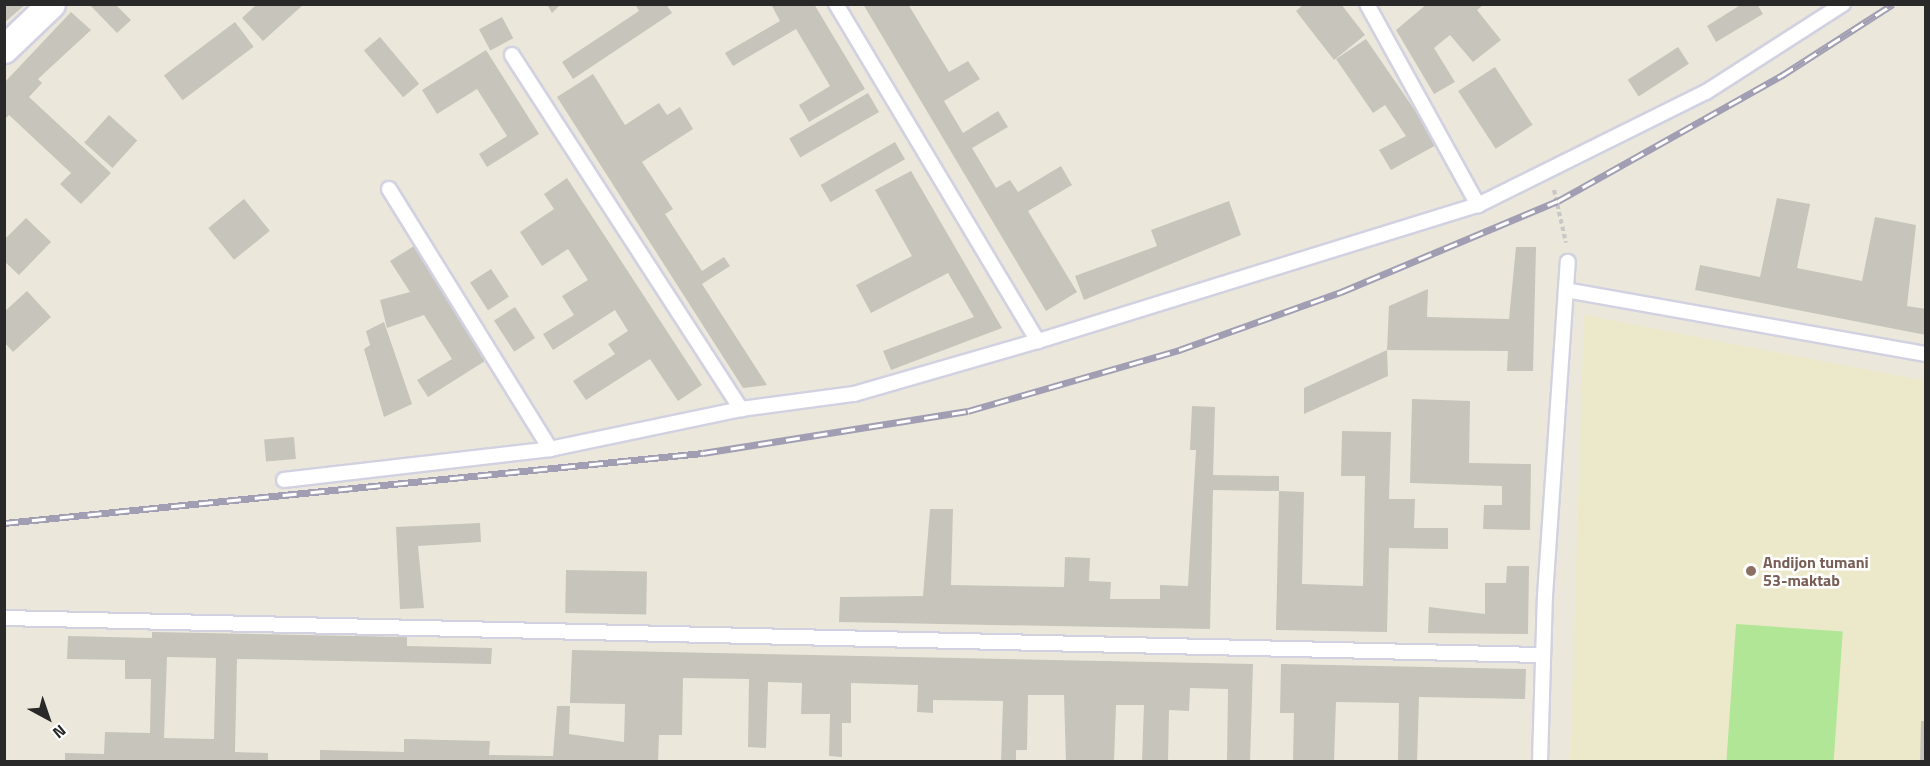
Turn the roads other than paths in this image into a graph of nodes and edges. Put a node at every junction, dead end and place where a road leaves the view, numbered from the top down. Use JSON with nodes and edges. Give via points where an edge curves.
{"nodes":[{"id":1,"x":51,"y":4,"type":"edge"},
{"id":2,"x":836,"y":4,"type":"edge"},
{"id":3,"x":1366,"y":4,"type":"edge"},
{"id":4,"x":1843,"y":4,"type":"edge"},
{"id":5,"x":4,"y":49,"type":"edge"},
{"id":6,"x":512,"y":55,"type":"dead end"},
{"id":7,"x":389,"y":189,"type":"dead end"},
{"id":8,"x":1478,"y":205,"type":"junction"},
{"id":9,"x":1568,"y":262,"type":"road end"},
{"id":10,"x":1566,"y":290,"type":"junction"},
{"id":11,"x":1038,"y":341,"type":"junction"},
{"id":12,"x":1926,"y":354,"type":"edge"},
{"id":13,"x":741,"y":409,"type":"junction"},
{"id":14,"x":550,"y":449,"type":"junction"},
{"id":15,"x":284,"y":480,"type":"dead end"},
{"id":16,"x":4,"y":618,"type":"edge"},
{"id":17,"x":1543,"y":655,"type":"junction"},
{"id":18,"x":1540,"y":762,"type":"edge"}],
"edges":[{"from":1,"to":5,"type":"street"},
{"from":2,"to":11,"type":"lane"},
{"from":3,"to":8,"type":"lane"},
{"from":4,"to":8,"type":"lane","via":[[1706,92]]},
{"from":6,"to":13,"type":"lane"},
{"from":7,"to":14,"type":"lane"},
{"from":8,"to":11,"type":"lane"},
{"from":9,"to":10,"type":"lane"},
{"from":10,"to":12,"type":"lane"},
{"from":10,"to":17,"type":"lane"},
{"from":11,"to":13,"type":"lane","via":[[854,394]]},
{"from":13,"to":14,"type":"lane"},
{"from":14,"to":15,"type":"lane"},
{"from":16,"to":17,"type":"lane"},
{"from":17,"to":18,"type":"lane"}]}
